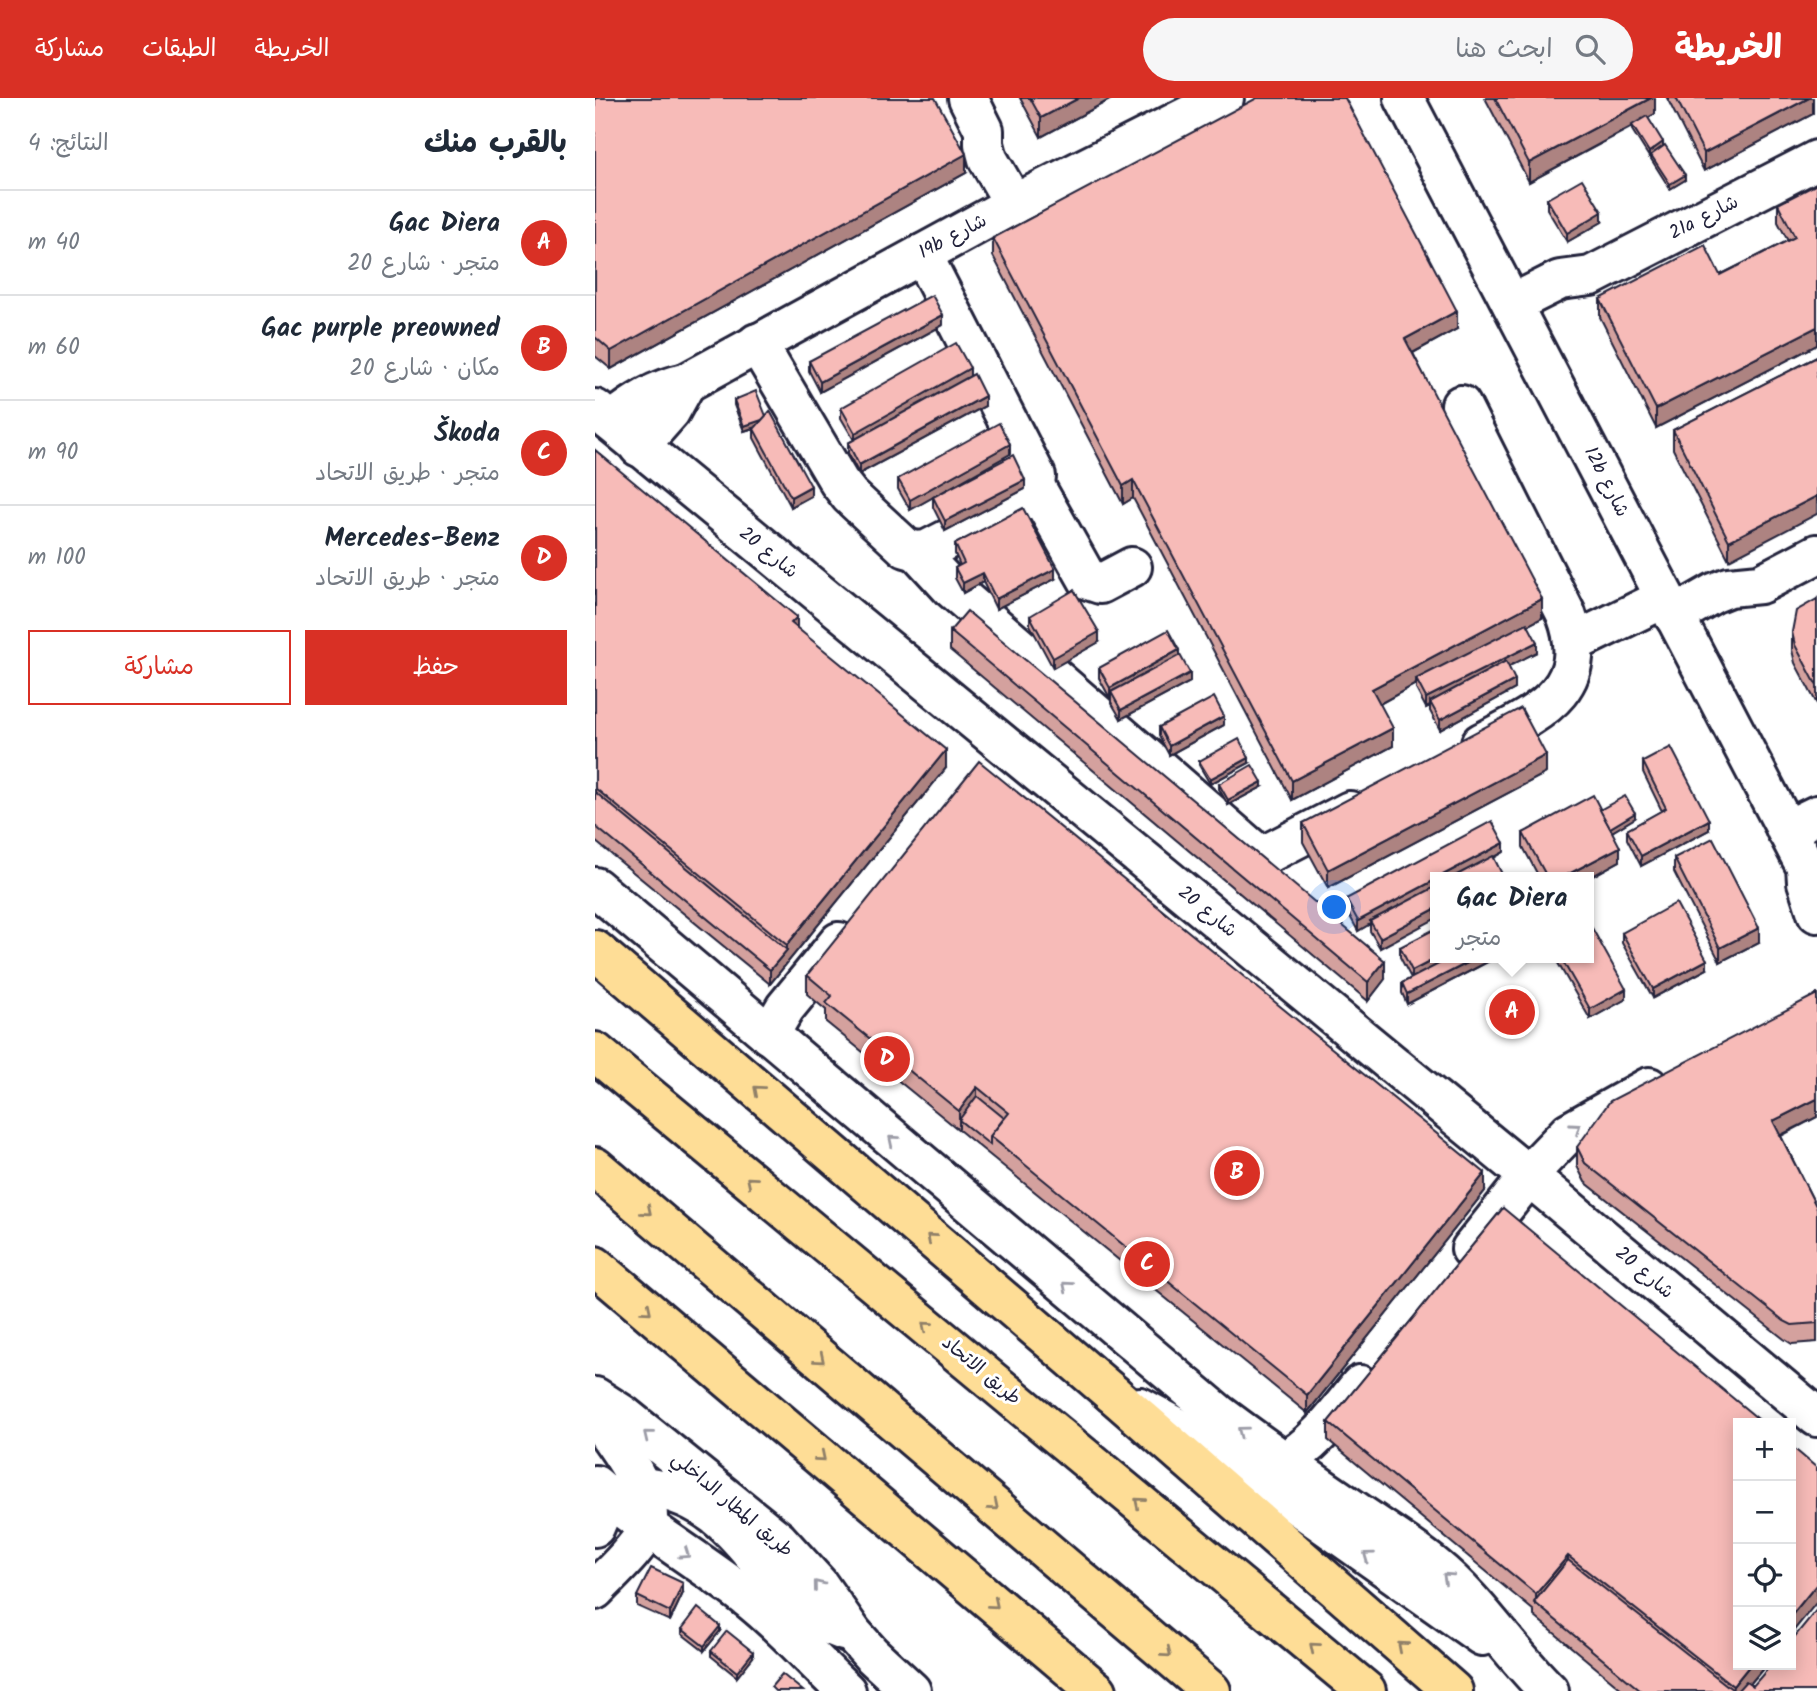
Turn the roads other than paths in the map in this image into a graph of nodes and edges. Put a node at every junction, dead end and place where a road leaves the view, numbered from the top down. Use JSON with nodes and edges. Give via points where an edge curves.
{"nodes":[{"id":1,"x":1224,"y":98,"type":"edge"},
{"id":2,"x":1404,"y":98,"type":"edge"},
{"id":3,"x":976,"y":114,"type":"edge"},
{"id":4,"x":1817,"y":160,"type":"edge"},
{"id":5,"x":1025,"y":198,"type":"junction"},
{"id":6,"x":922,"y":254,"type":"junction"},
{"id":7,"x":1519,"y":315,"type":"junction"},
{"id":8,"x":757,"y":343,"type":"junction"},
{"id":9,"x":686,"y":383,"type":"junction"},
{"id":10,"x":1461,"y":405,"type":"dead end"},
{"id":11,"x":603,"y":416,"type":"edge"},
{"id":12,"x":639,"y":447,"type":"junction"},
{"id":13,"x":1035,"y":486,"type":"junction"},
{"id":14,"x":917,"y":551,"type":"junction"},
{"id":15,"x":1817,"y":555,"type":"edge"},
{"id":16,"x":1132,"y":567,"type":"dead end"},
{"id":17,"x":1675,"y":617,"type":"junction"},
{"id":18,"x":1574,"y":642,"type":"junction"},
{"id":19,"x":1452,"y":758,"type":"edge"},
{"id":20,"x":1380,"y":795,"type":"edge"},
{"id":21,"x":1802,"y":822,"type":"edge"},
{"id":22,"x":1812,"y":870,"type":"edge"},
{"id":23,"x":595,"y":887,"type":"edge"},
{"id":24,"x":863,"y":913,"type":"edge"},
{"id":25,"x":1817,"y":913,"type":"edge"},
{"id":26,"x":595,"y":950,"type":"edge"},
{"id":27,"x":769,"y":1035,"type":"junction"},
{"id":28,"x":595,"y":1052,"type":"edge"},
{"id":29,"x":1683,"y":1069,"type":"edge"},
{"id":30,"x":595,"y":1167,"type":"edge"},
{"id":31,"x":1530,"y":1177,"type":"junction"},
{"id":32,"x":595,"y":1266,"type":"edge"},
{"id":33,"x":1451,"y":1274,"type":"edge"},
{"id":34,"x":1381,"y":1360,"type":"edge"},
{"id":35,"x":1112,"y":1394,"type":"junction"},
{"id":36,"x":595,"y":1397,"type":"edge"},
{"id":37,"x":1815,"y":1411,"type":"edge"},
{"id":38,"x":595,"y":1415,"type":"edge"},
{"id":39,"x":1283,"y":1462,"type":"junction"},
{"id":40,"x":610,"y":1499,"type":"edge"},
{"id":41,"x":646,"y":1527,"type":"junction"},
{"id":42,"x":595,"y":1590,"type":"edge"},
{"id":43,"x":853,"y":1634,"type":"junction"},
{"id":44,"x":1536,"y":1678,"type":"edge"},
{"id":45,"x":846,"y":1691,"type":"edge"},
{"id":46,"x":911,"y":1691,"type":"edge"},
{"id":47,"x":1097,"y":1691,"type":"edge"},
{"id":48,"x":1211,"y":1691,"type":"edge"},
{"id":49,"x":1366,"y":1691,"type":"edge"},
{"id":50,"x":1453,"y":1691,"type":"edge"}],
"edges":[{"from":1,"to":5,"type":"street","name":"19b شارع"},
{"from":2,"to":7,"type":"street","name":"12b شارع"},
{"from":3,"to":5,"type":"street","via":[[1007,148]]},
{"from":4,"to":7,"type":"street","name":"21a شارع","via":[[1591,276],[1571,300]]},
{"from":5,"to":6,"type":"street","name":"19b شارع"},
{"from":6,"to":8,"type":"street","name":"19b شارع"},
{"from":6,"to":13,"type":"street","via":[[1032,466]]},
{"from":7,"to":17,"type":"street","name":"12b شارع"},
{"from":8,"to":9,"type":"street","name":"19b شارع"},
{"from":8,"to":14,"type":"street","via":[[839,482],[897,541]]},
{"from":9,"to":11,"type":"street","name":"19b شارع"},
{"from":9,"to":12,"type":"street","via":[[670,412]]},
{"from":10,"to":18,"type":"street","via":[[1566,614]]},
{"from":11,"to":12,"type":"street","name":"شارع 20"},
{"from":12,"to":31,"type":"street","name":"شارع 20","via":[[993,755]]},
{"from":13,"to":14,"type":"street","via":[[1022,501],[937,546]]},
{"from":13,"to":16,"type":"street","via":[[1089,580],[1100,584]]},
{"from":14,"to":20,"type":"street","via":[[951,588],[1261,857]]},
{"from":15,"to":17,"type":"street","via":[[1760,584],[1740,607]]},
{"from":17,"to":18,"type":"street"},
{"from":17,"to":21,"type":"street","name":"12b شارع"},
{"from":18,"to":19,"type":"street","via":[[1568,676],[1549,704]]},
{"from":21,"to":22,"type":"street","name":"12b شارع"},
{"from":22,"to":25,"type":"street","name":"12b شارع","via":[[1808,890]]},
{"from":23,"to":27,"type":"street"},
{"from":24,"to":27,"type":"street","via":[[785,1008]]},
{"from":35,"to":26,"type":"main road","one_way":true},
{"from":39,"to":27,"type":"street","one_way":true,"via":[[1220,1415]]},
{"from":49,"to":28,"type":"main road","name":"طريق الاتحاد","one_way":true},
{"from":31,"to":29,"type":"street","one_way":true,"via":[[1569,1132]]},
{"from":30,"to":48,"type":"main road","one_way":true},
{"from":31,"to":33,"type":"street"},
{"from":31,"to":37,"type":"street","name":"شارع 20"},
{"from":32,"to":47,"type":"main road","one_way":true},
{"from":34,"to":39,"type":"street","via":[[1318,1436]]},
{"from":44,"to":35,"type":"street","one_way":true,"via":[[1253,1474],[1195,1436]]},
{"from":50,"to":35,"type":"main road","one_way":true},
{"from":43,"to":36,"type":"street","name":"طريق المطار الداخلي","one_way":true,"via":[[818,1584],[778,1540],[624,1415]]},
{"from":38,"to":40,"type":"street"},
{"from":44,"to":39,"type":"street","one_way":true,"via":[[1465,1593],[1433,1565]]},
{"from":40,"to":41,"type":"street"},
{"from":40,"to":43,"type":"street","via":[[673,1493],[705,1506],[806,1611],[824,1624]]},
{"from":41,"to":42,"type":"street"},
{"from":41,"to":45,"type":"street","one_way":true,"via":[[746,1597]]},
{"from":43,"to":46,"type":"street","name":"طريق المطار الداخلي"}]}
